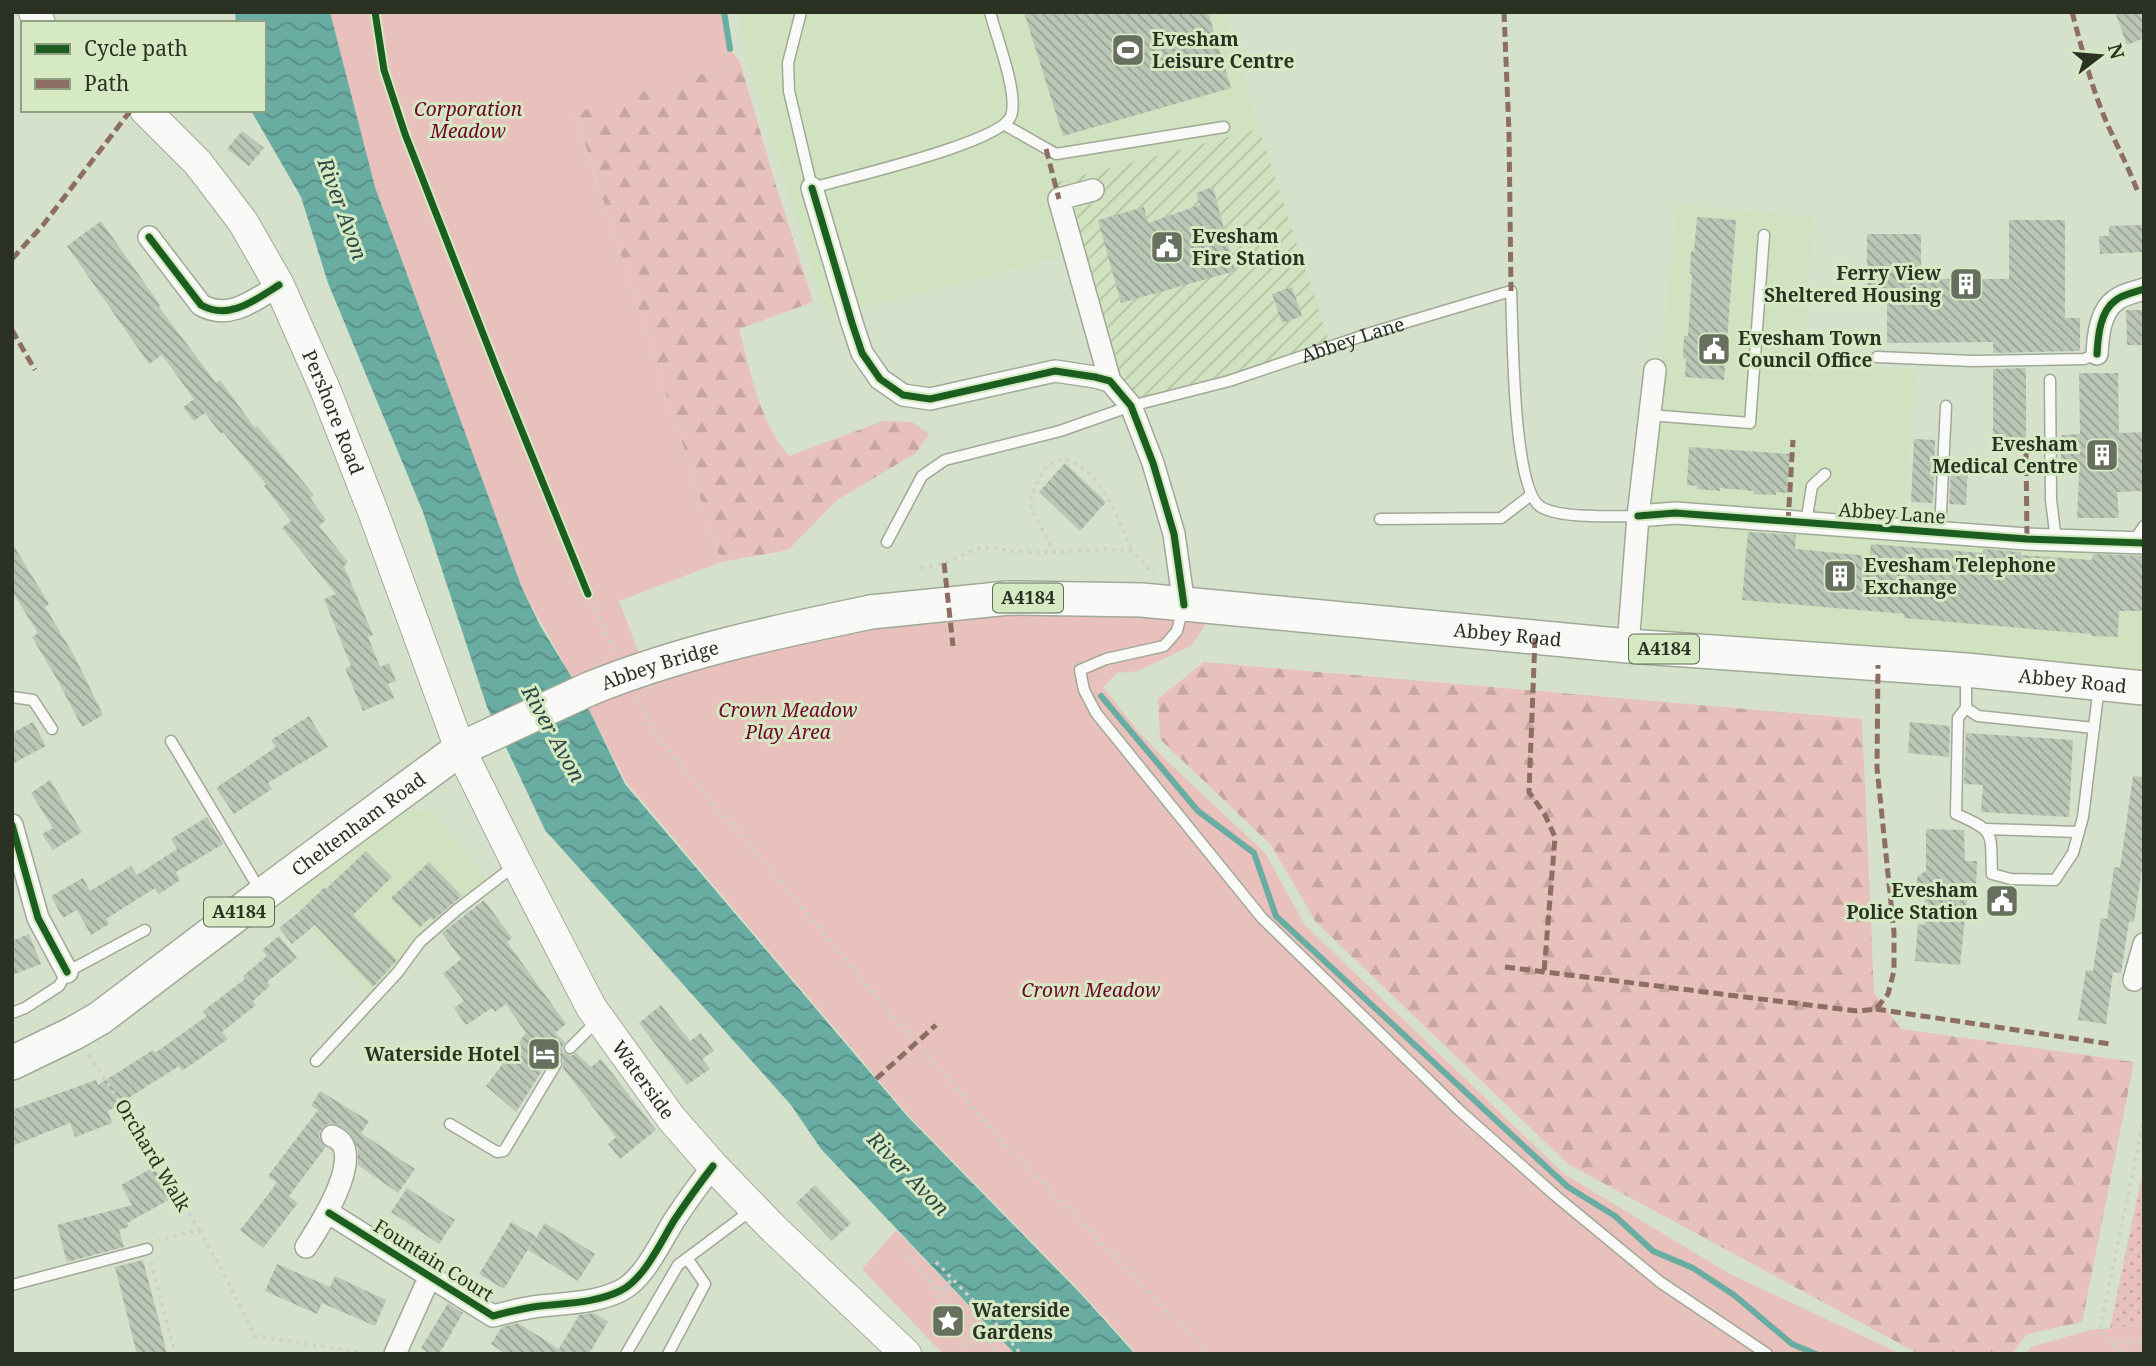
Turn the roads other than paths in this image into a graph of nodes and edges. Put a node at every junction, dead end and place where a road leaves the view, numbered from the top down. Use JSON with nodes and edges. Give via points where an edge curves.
{"nodes":[{"id":1,"x":801,"y":12,"type":"edge"},
{"id":2,"x":989,"y":12,"type":"edge"},
{"id":3,"x":147,"y":112,"type":"edge"},
{"id":4,"x":1005,"y":125,"type":"junction"},
{"id":5,"x":1224,"y":127,"type":"dead end"},
{"id":6,"x":812,"y":188,"type":"junction"},
{"id":7,"x":1093,"y":190,"type":"dead end"},
{"id":8,"x":1764,"y":235,"type":"dead end"},
{"id":9,"x":149,"y":237,"type":"dead end"},
{"id":10,"x":279,"y":285,"type":"junction"},
{"id":11,"x":2144,"y":289,"type":"edge"},
{"id":12,"x":2096,"y":354,"type":"joint"},
{"id":13,"x":1877,"y":357,"type":"dead end"},
{"id":14,"x":1655,"y":370,"type":"dead end"},
{"id":15,"x":2050,"y":380,"type":"dead end"},
{"id":16,"x":1110,"y":381,"type":"junction"},
{"id":17,"x":1131,"y":406,"type":"junction"},
{"id":18,"x":1946,"y":406,"type":"dead end"},
{"id":19,"x":1650,"y":415,"type":"junction"},
{"id":20,"x":1825,"y":474,"type":"dead end"},
{"id":21,"x":1531,"y":495,"type":"junction"},
{"id":22,"x":1638,"y":516,"type":"junction"},
{"id":23,"x":1380,"y":519,"type":"dead end"},
{"id":24,"x":1806,"y":523,"type":"junction"},
{"id":25,"x":1940,"y":532,"type":"junction"},
{"id":26,"x":2140,"y":537,"type":"edge"},
{"id":27,"x":2056,"y":540,"type":"junction"},
{"id":28,"x":887,"y":542,"type":"dead end"},
{"id":29,"x":1184,"y":605,"type":"junction"},
{"id":30,"x":872,"y":612,"type":"joint"},
{"id":31,"x":1628,"y":646,"type":"junction"},
{"id":32,"x":1966,"y":670,"type":"junction"},
{"id":33,"x":2099,"y":684,"type":"junction"},
{"id":34,"x":2144,"y":688,"type":"edge"},
{"id":35,"x":12,"y":696,"type":"edge"},
{"id":36,"x":1966,"y":708,"type":"junction"},
{"id":37,"x":2094,"y":728,"type":"junction"},
{"id":38,"x":52,"y":729,"type":"dead end"},
{"id":39,"x":172,"y":741,"type":"dead end"},
{"id":40,"x":465,"y":747,"type":"junction"},
{"id":41,"x":12,"y":825,"type":"edge"},
{"id":42,"x":1985,"y":829,"type":"junction"},
{"id":43,"x":2079,"y":832,"type":"junction"},
{"id":44,"x":517,"y":864,"type":"junction"},
{"id":45,"x":262,"y":895,"type":"junction"},
{"id":46,"x":145,"y":930,"type":"dead end"},
{"id":47,"x":2144,"y":944,"type":"edge"},
{"id":48,"x":67,"y":972,"type":"junction"},
{"id":49,"x":2134,"y":980,"type":"dead end"},
{"id":50,"x":12,"y":1013,"type":"edge"},
{"id":51,"x":599,"y":1018,"type":"junction"},
{"id":52,"x":570,"y":1048,"type":"dead end"},
{"id":53,"x":316,"y":1061,"type":"dead end"},
{"id":54,"x":12,"y":1063,"type":"edge"},
{"id":55,"x":556,"y":1063,"type":"dead end"},
{"id":56,"x":450,"y":1124,"type":"dead end"},
{"id":57,"x":332,"y":1136,"type":"dead end"},
{"id":58,"x":713,"y":1166,"type":"junction"},
{"id":59,"x":754,"y":1209,"type":"junction"},
{"id":60,"x":329,"y":1213,"type":"junction"},
{"id":61,"x":306,"y":1247,"type":"dead end"},
{"id":62,"x":147,"y":1249,"type":"road end"},
{"id":63,"x":687,"y":1258,"type":"junction"},
{"id":64,"x":429,"y":1278,"type":"junction"},
{"id":65,"x":12,"y":1285,"type":"edge"},
{"id":66,"x":1748,"y":1349,"type":"edge"},
{"id":67,"x":395,"y":1354,"type":"edge"},
{"id":68,"x":626,"y":1354,"type":"edge"},
{"id":69,"x":668,"y":1354,"type":"edge"},
{"id":70,"x":905,"y":1354,"type":"edge"},
{"id":71,"x":1767,"y":1354,"type":"edge"}],
"edges":[{"from":1,"to":6,"type":"lane","via":[[788,63],[789,91]]},
{"from":2,"to":4,"type":"lane","via":[[1013,105]]},
{"from":3,"to":10,"type":"main road","name":"Pershore Road","via":[[198,163],[243,222]]},
{"from":4,"to":5,"type":"lane","via":[[1056,154]]},
{"from":4,"to":6,"type":"lane","via":[[979,139],[921,158]]},
{"from":6,"to":16,"type":"street","via":[[862,353],[880,379],[903,395],[930,399],[1055,371]]},
{"from":7,"to":16,"type":"street","via":[[1059,199]]},
{"from":8,"to":19,"type":"lane","via":[[1750,423]]},
{"from":9,"to":10,"type":"street","via":[[201,305],[212,311],[248,305]]},
{"from":10,"to":40,"type":"main road","name":"Pershore Road","via":[[326,389]]},
{"from":11,"to":12,"type":"street","via":[[2109,294]]},
{"from":12,"to":13,"type":"lane","via":[[2084,359],[1973,361]]},
{"from":14,"to":19,"type":"street"},
{"from":15,"to":27,"type":"lane"},
{"from":16,"to":17,"type":"street"},
{"from":17,"to":21,"type":"lane","name":"Abbey Lane","via":[[1229,381],[1511,291],[1519,451]]},
{"from":17,"to":28,"type":"lane","via":[[1060,431],[945,460],[922,476]]},
{"from":17,"to":29,"type":"street","via":[[1174,534]]},
{"from":18,"to":25,"type":"lane"},
{"from":19,"to":22,"type":"street"},
{"from":20,"to":24,"type":"lane","via":[[1812,486]]},
{"from":21,"to":22,"type":"lane","name":"Abbey Lane","via":[[1540,507],[1567,515]]},
{"from":21,"to":23,"type":"lane","via":[[1501,518]]},
{"from":22,"to":24,"type":"street","name":"Abbey Lane","via":[[1675,513]]},
{"from":22,"to":31,"type":"street"},
{"from":24,"to":25,"type":"street","name":"Abbey Lane"},
{"from":25,"to":27,"type":"street","name":"Abbey Lane"},
{"from":26,"to":27,"type":"street","name":"Abbey Lane"},
{"from":29,"to":30,"type":"main road","name":"Abbey Road","number":"A4184","via":[[1008,598]]},
{"from":29,"to":31,"type":"main road","name":"Abbey Road","number":"A4184"},
{"from":29,"to":66,"type":"lane","via":[[1177,631],[1164,646],[1080,670],[1096,713],[1262,918],[1460,1111],[1660,1282]]},
{"from":30,"to":40,"type":"main road","name":"Abbey Bridge","bridge":true,"via":[[737,641],[633,671]]},
{"from":31,"to":32,"type":"main road","name":"Abbey Road","number":"A4184"},
{"from":32,"to":33,"type":"main road","name":"Abbey Road","number":"A4184"},
{"from":32,"to":36,"type":"lane"},
{"from":33,"to":34,"type":"main road","name":"Abbey Road","number":"A4184"},
{"from":33,"to":37,"type":"lane"},
{"from":35,"to":38,"type":"lane","via":[[33,700]]},
{"from":36,"to":37,"type":"lane","via":[[1978,716]]},
{"from":36,"to":42,"type":"lane","via":[[1958,718],[1956,814]]},
{"from":37,"to":43,"type":"lane"},
{"from":39,"to":45,"type":"lane"},
{"from":40,"to":44,"type":"main road","name":"Waterside"},
{"from":40,"to":45,"type":"main road","name":"Cheltenham Road","number":"A4184"},
{"from":41,"to":48,"type":"street","via":[[38,918]]},
{"from":42,"to":43,"type":"lane"},
{"from":42,"to":43,"type":"lane","via":[[1992,840],[1992,874],[2011,879],[2055,880],[2073,853]]},
{"from":44,"to":51,"type":"main road","name":"Waterside"},
{"from":44,"to":53,"type":"lane","via":[[420,942]]},
{"from":45,"to":54,"type":"main road","name":"Cheltenham Road","number":"A4184","via":[[100,1018]]},
{"from":46,"to":48,"type":"lane"},
{"from":47,"to":49,"type":"street"},
{"from":48,"to":50,"type":"lane","via":[[59,986]]},
{"from":51,"to":52,"type":"lane"},
{"from":51,"to":58,"type":"main road","name":"Waterside","via":[[671,1118]]},
{"from":55,"to":56,"type":"lane","via":[[504,1151],[498,1152]]},
{"from":57,"to":60,"type":"street","via":[[341,1141],[345,1167]]},
{"from":58,"to":59,"type":"main road","name":"Waterside"},
{"from":58,"to":64,"type":"street","name":"Fountain Court","via":[[642,1272],[622,1290],[564,1305],[492,1315]]},
{"from":59,"to":63,"type":"lane"},
{"from":59,"to":70,"type":"main road","name":"Waterside"},
{"from":60,"to":61,"type":"street"},
{"from":60,"to":64,"type":"street","name":"Fountain Court"},
{"from":62,"to":65,"type":"lane"},
{"from":63,"to":68,"type":"lane","via":[[678,1265]]},
{"from":63,"to":69,"type":"lane","via":[[705,1284]]},
{"from":64,"to":67,"type":"street"},
{"from":66,"to":71,"type":"lane"}]}
